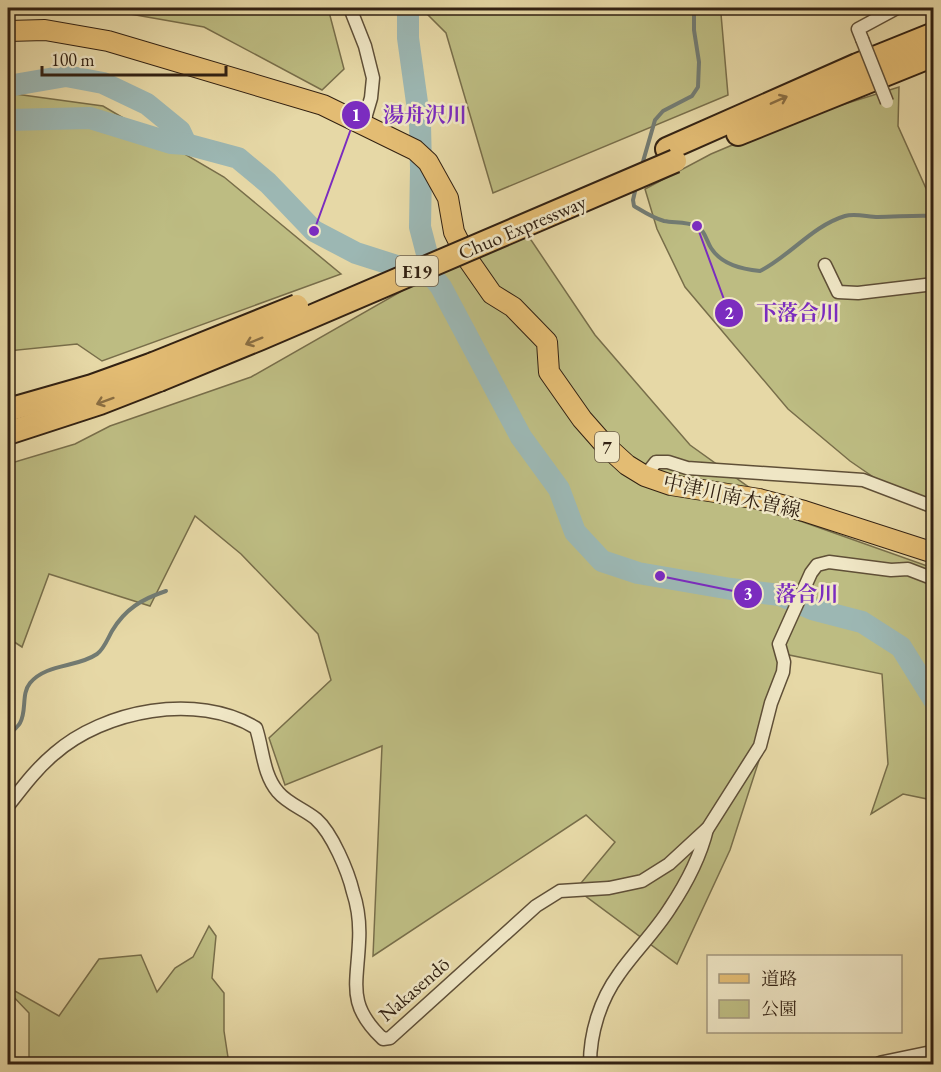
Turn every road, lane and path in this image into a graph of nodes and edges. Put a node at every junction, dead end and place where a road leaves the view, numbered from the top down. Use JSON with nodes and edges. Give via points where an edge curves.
{"nodes":[{"id":1,"x":350,"y":8,"type":"edge"},
{"id":2,"x":897,"y":8,"type":"edge"},
{"id":3,"x":8,"y":32,"type":"edge"},
{"id":4,"x":933,"y":34,"type":"edge"},
{"id":5,"x":933,"y":55,"type":"edge"},
{"id":6,"x":887,"y":102,"type":"dead end"},
{"id":7,"x":363,"y":124,"type":"junction"},
{"id":8,"x":671,"y":155,"type":"junction"},
{"id":9,"x":825,"y":265,"type":"dead end"},
{"id":10,"x":933,"y":284,"type":"edge"},
{"id":11,"x":156,"y":372,"type":"junction"},
{"id":12,"x":8,"y":410,"type":"edge"},
{"id":13,"x":8,"y":433,"type":"edge"},
{"id":14,"x":645,"y":476,"type":"junction"},
{"id":15,"x":933,"y":507,"type":"edge"},
{"id":16,"x":933,"y":554,"type":"edge"},
{"id":17,"x":933,"y":579,"type":"edge"},
{"id":18,"x":8,"y":806,"type":"edge"},
{"id":19,"x":708,"y":828,"type":"junction"},
{"id":20,"x":933,"y":1053,"type":"edge"},
{"id":21,"x":590,"y":1065,"type":"edge"},
{"id":22,"x":881,"y":1065,"type":"edge"}],
"edges":[{"from":1,"to":7,"type":"street","via":[[373,78]]},
{"from":2,"to":6,"type":"street","bridge":true,"via":[[858,29]]},
{"from":3,"to":7,"type":"main road","name":"中津川南木曽線","number":"7","via":[[45,30],[108,41],[323,105]]},
{"from":8,"to":4,"type":"highway","name":"Chuo Expressway","number":"E19","one_way":true,"via":[[857,65]]},
{"from":5,"to":8,"type":"highway","name":"Chuo Expressway","number":"E19"},
{"from":7,"to":14,"type":"main road","name":"中津川南木曽線","number":"7","via":[[421,156],[448,198],[454,232],[467,258],[492,294],[513,307],[547,342],[549,372],[582,419],[627,465]]},
{"from":8,"to":11,"type":"highway","name":"Chuo Expressway","number":"E19","bridge":true,"via":[[259,339]]},
{"from":9,"to":10,"type":"street","via":[[838,292]]},
{"from":11,"to":12,"type":"highway","name":"Chuo Expressway","number":"E19"},
{"from":11,"to":13,"type":"highway","name":"Chuo Expressway","number":"E19","one_way":true,"via":[[100,403]]},
{"from":14,"to":15,"type":"street","via":[[656,462],[668,462],[687,468],[863,480]]},
{"from":14,"to":16,"type":"main road","name":"中津川南木曽線","number":"7","via":[[671,485],[759,499],[804,511]]},
{"from":17,"to":19,"type":"street","name":"Nakasendō","via":[[908,569],[829,562],[817,565],[779,644],[783,672],[760,746]]},
{"from":18,"to":19,"type":"street","name":"Nakasendō","via":[[54,754],[94,727],[115,719],[157,710],[209,710],[256,728],[269,779],[279,794],[317,820],[330,837],[348,876],[359,941],[356,996],[369,1025],[383,1039],[398,1032],[536,906],[560,891],[642,882],[669,864]]},
{"from":19,"to":21,"type":"street","via":[[690,875],[670,909],[618,974],[602,1004],[590,1047]]},
{"from":20,"to":22,"type":"street"}]}
